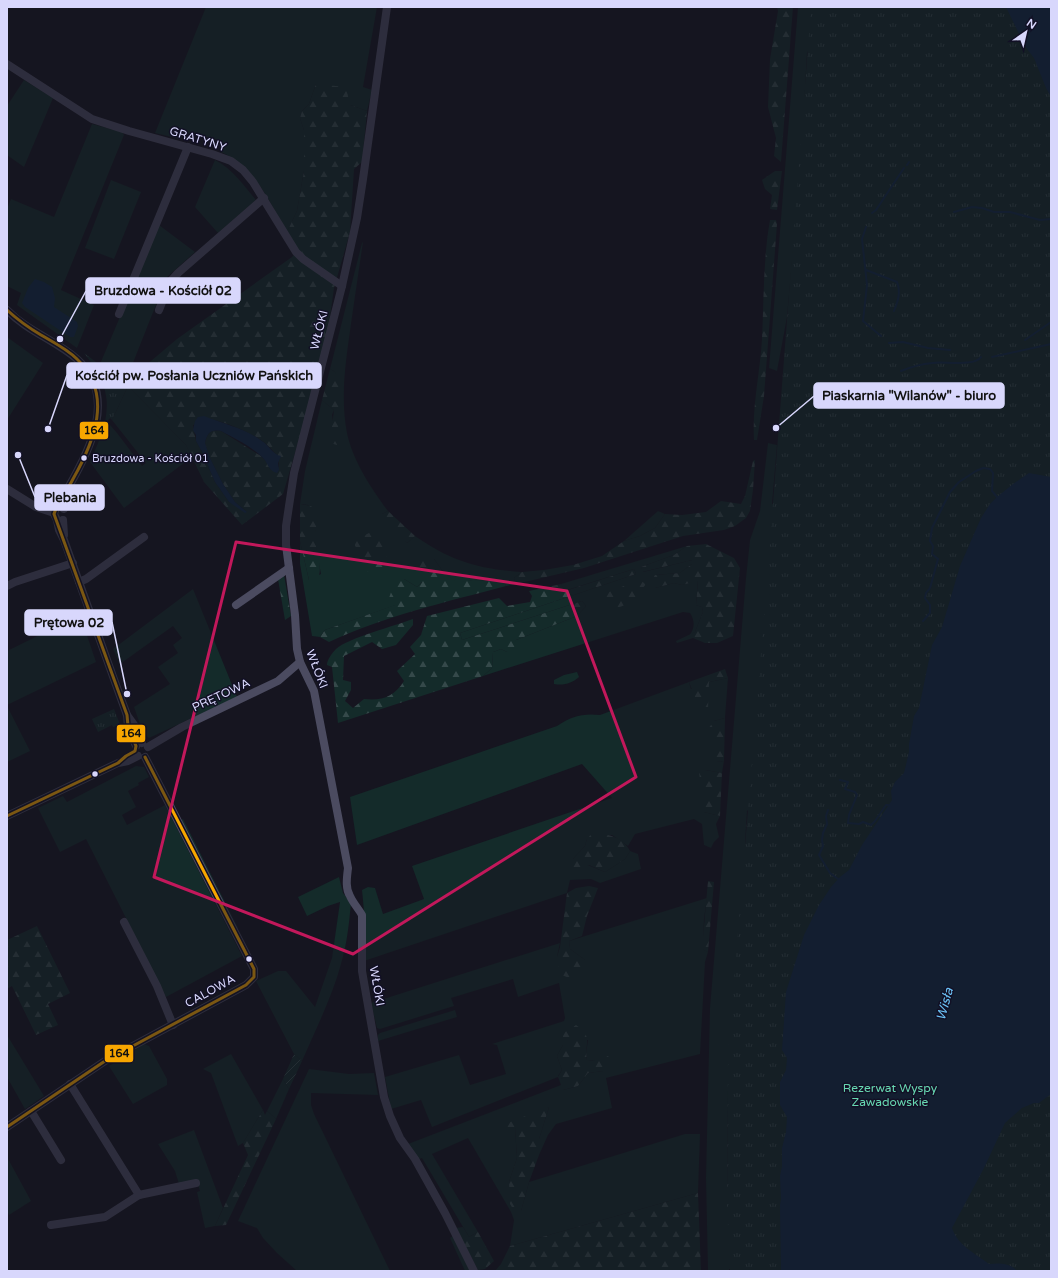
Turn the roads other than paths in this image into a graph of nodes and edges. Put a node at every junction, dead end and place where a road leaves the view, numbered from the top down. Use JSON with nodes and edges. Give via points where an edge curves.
{"nodes":[{"id":1,"x":387,"y":7,"type":"edge"},
{"id":2,"x":7,"y":64,"type":"edge"},
{"id":3,"x":188,"y":147,"type":"junction"},
{"id":4,"x":264,"y":198,"type":"junction"},
{"id":5,"x":342,"y":286,"type":"junction"},
{"id":6,"x":7,"y":310,"type":"edge"},
{"id":7,"x":159,"y":310,"type":"dead end"},
{"id":8,"x":118,"y":314,"type":"dead end"},
{"id":9,"x":7,"y":489,"type":"edge"},
{"id":10,"x":59,"y":514,"type":"junction"},
{"id":11,"x":144,"y":537,"type":"dead end"},
{"id":12,"x":73,"y":564,"type":"junction"},
{"id":13,"x":288,"y":568,"type":"junction"},
{"id":14,"x":80,"y":582,"type":"junction"},
{"id":15,"x":7,"y":586,"type":"edge"},
{"id":16,"x":236,"y":605,"type":"dead end"},
{"id":17,"x":300,"y":662,"type":"junction"},
{"id":18,"x":141,"y":750,"type":"junction"},
{"id":19,"x":7,"y":816,"type":"edge"},
{"id":20,"x":124,"y":922,"type":"dead end"},
{"id":21,"x":173,"y":1025,"type":"junction"},
{"id":22,"x":70,"y":1084,"type":"junction"},
{"id":23,"x":31,"y":1111,"type":"junction"},
{"id":24,"x":7,"y":1127,"type":"edge"},
{"id":25,"x":61,"y":1160,"type":"dead end"},
{"id":26,"x":196,"y":1183,"type":"dead end"},
{"id":27,"x":140,"y":1195,"type":"junction"},
{"id":28,"x":51,"y":1225,"type":"dead end"},
{"id":29,"x":474,"y":1271,"type":"edge"}],
"edges":[{"from":1,"to":5,"type":"street","name":"WŁÓKI","via":[[363,179]]},
{"from":2,"to":3,"type":"street","name":"GRATYNY","via":[[92,119]]},
{"from":3,"to":4,"type":"street","name":"GRATYNY","via":[[231,161],[243,170]]},
{"from":3,"to":8,"type":"street"},
{"from":4,"to":5,"type":"street","name":"GRATYNY","via":[[296,252]]},
{"from":4,"to":7,"type":"street","via":[[178,272],[170,282]]},
{"from":5,"to":13,"type":"street","name":"WŁÓKI","via":[[294,473],[286,526]]},
{"from":6,"to":10,"type":"street","via":[[23,324],[78,360],[94,386],[98,403],[96,425],[68,488],[67,500]]},
{"from":9,"to":10,"type":"street","via":[[29,504]]},
{"from":10,"to":12,"type":"street","via":[[59,530]]},
{"from":11,"to":14,"type":"street"},
{"from":12,"to":14,"type":"street"},
{"from":12,"to":15,"type":"street"},
{"from":13,"to":16,"type":"street"},
{"from":13,"to":17,"type":"street","name":"WŁÓKI"},
{"from":14,"to":18,"type":"street","via":[[127,715],[128,726]]},
{"from":17,"to":18,"type":"street","name":"PRĘTOWA","via":[[278,681],[182,727]]},
{"from":17,"to":29,"type":"street","name":"WŁÓKI","via":[[314,691],[348,868],[347,889],[362,915],[362,971],[384,1097],[398,1133],[419,1165]]},
{"from":18,"to":19,"type":"street","name":"PRĘTOWA","via":[[128,761],[118,763]]},
{"from":18,"to":21,"type":"street","name":"CALOWA","via":[[255,971],[254,977],[246,985]]},
{"from":20,"to":21,"type":"street","via":[[157,986]]},
{"from":21,"to":22,"type":"street","name":"CALOWA","via":[[105,1061]]},
{"from":22,"to":23,"type":"street","name":"CALOWA"},
{"from":22,"to":27,"type":"street"},
{"from":23,"to":24,"type":"street","name":"CALOWA"},
{"from":23,"to":25,"type":"street"},
{"from":26,"to":27,"type":"street"},
{"from":27,"to":28,"type":"street","via":[[108,1216]]}]}
